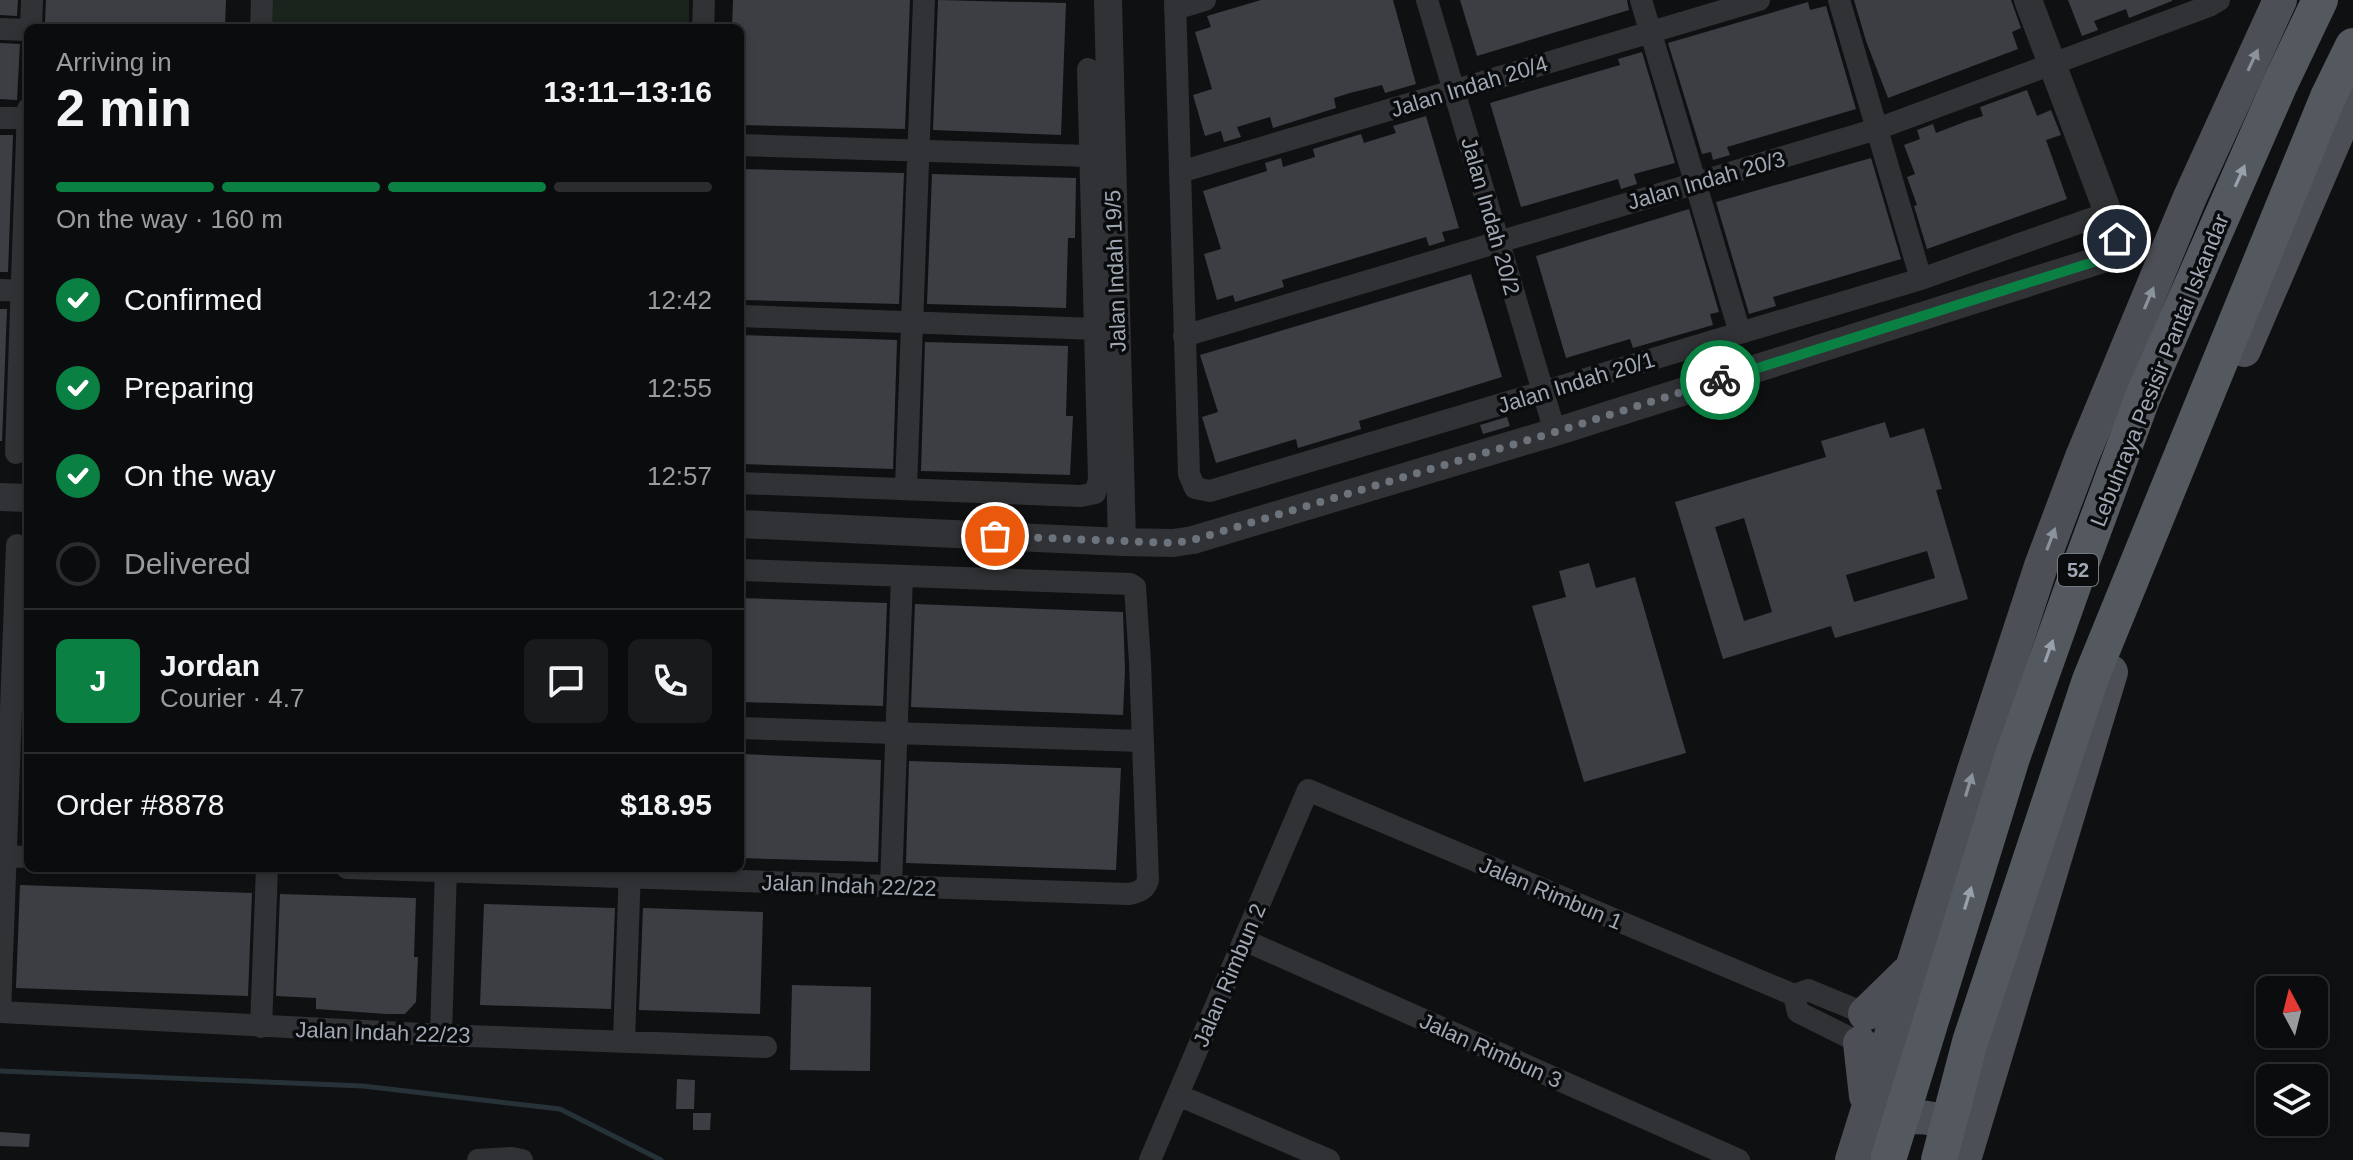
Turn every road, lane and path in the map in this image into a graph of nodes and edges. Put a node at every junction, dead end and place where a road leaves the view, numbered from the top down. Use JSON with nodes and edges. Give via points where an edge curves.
{"nodes":[{"id":1,"x":32,"y":0,"type":"edge"},
{"id":2,"x":262,"y":0,"type":"edge"},
{"id":3,"x":704,"y":0,"type":"edge"},
{"id":4,"x":924,"y":0,"type":"edge"},
{"id":5,"x":1108,"y":0,"type":"edge"},
{"id":6,"x":1205,"y":0,"type":"edge"},
{"id":7,"x":1427,"y":0,"type":"edge"},
{"id":8,"x":1641,"y":0,"type":"edge"},
{"id":9,"x":1759,"y":0,"type":"edge"},
{"id":10,"x":1839,"y":0,"type":"edge"},
{"id":11,"x":2028,"y":0,"type":"edge"},
{"id":12,"x":2219,"y":0,"type":"edge"},
{"id":13,"x":2280,"y":0,"type":"edge"},
{"id":14,"x":2320,"y":0,"type":"edge"},
{"id":15,"x":1175,"y":4,"type":"edge"},
{"id":16,"x":30,"y":24,"type":"edge"},
{"id":17,"x":261,"y":24,"type":"edge"},
{"id":18,"x":703,"y":24,"type":"edge"},
{"id":19,"x":0,"y":29,"type":"edge"},
{"id":20,"x":24,"y":29,"type":"edge"},
{"id":21,"x":1650,"y":32,"type":"junction"},
{"id":22,"x":2353,"y":46,"type":"edge"},
{"id":23,"x":2052,"y":63,"type":"junction"},
{"id":24,"x":1088,"y":69,"type":"dead end"},
{"id":25,"x":1454,"y":91,"type":"junction"},
{"id":26,"x":2353,"y":97,"type":"edge"},
{"id":27,"x":0,"y":118,"type":"edge"},
{"id":28,"x":24,"y":118,"type":"edge"},
{"id":29,"x":1877,"y":129,"type":"junction"},
{"id":30,"x":744,"y":145,"type":"edge"},
{"id":31,"x":918,"y":149,"type":"junction"},
{"id":32,"x":1089,"y":156,"type":"junction"},
{"id":33,"x":1180,"y":172,"type":"junction"},
{"id":34,"x":24,"y":176,"type":"edge"},
{"id":35,"x":1695,"y":183,"type":"junction"},
{"id":36,"x":2107,"y":213,"type":"junction"},
{"id":37,"x":1498,"y":241,"type":"junction"},
{"id":38,"x":1921,"y":279,"type":"junction"},
{"id":39,"x":16,"y":291,"type":"edge"},
{"id":40,"x":744,"y":316,"type":"edge"},
{"id":41,"x":912,"y":321,"type":"junction"},
{"id":42,"x":1095,"y":329,"type":"junction"},
{"id":43,"x":1740,"y":333,"type":"junction"},
{"id":44,"x":1184,"y":336,"type":"junction"},
{"id":45,"x":1543,"y":392,"type":"junction"},
{"id":46,"x":1555,"y":432,"type":"junction"},
{"id":47,"x":15,"y":453,"type":"edge"},
{"id":48,"x":744,"y":483,"type":"edge"},
{"id":49,"x":906,"y":488,"type":"junction"},
{"id":50,"x":0,"y":497,"type":"edge"},
{"id":51,"x":24,"y":498,"type":"edge"},
{"id":52,"x":744,"y":524,"type":"edge"},
{"id":53,"x":1122,"y":542,"type":"junction"},
{"id":54,"x":15,"y":545,"type":"edge"},
{"id":55,"x":744,"y":570,"type":"edge"},
{"id":56,"x":902,"y":576,"type":"junction"},
{"id":57,"x":13,"y":703,"type":"edge"},
{"id":58,"x":744,"y":728,"type":"edge"},
{"id":59,"x":896,"y":733,"type":"junction"},
{"id":60,"x":1142,"y":741,"type":"junction"},
{"id":61,"x":1308,"y":790,"type":"joint"},
{"id":62,"x":11,"y":857,"type":"edge"},
{"id":63,"x":267,"y":872,"type":"edge"},
{"id":64,"x":446,"y":872,"type":"edge"},
{"id":65,"x":569,"y":872,"type":"edge"},
{"id":66,"x":630,"y":873,"type":"edge"},
{"id":67,"x":891,"y":886,"type":"junction"},
{"id":68,"x":1926,"y":924,"type":"junction"},
{"id":69,"x":1244,"y":940,"type":"junction"},
{"id":70,"x":2026,"y":956,"type":"junction"},
{"id":71,"x":0,"y":1012,"type":"edge"},
{"id":72,"x":261,"y":1027,"type":"junction"},
{"id":73,"x":1869,"y":1031,"type":"junction"},
{"id":74,"x":441,"y":1035,"type":"junction"},
{"id":75,"x":624,"y":1040,"type":"junction"},
{"id":76,"x":766,"y":1047,"type":"dead end"},
{"id":77,"x":1991,"y":1069,"type":"junction"},
{"id":78,"x":1178,"y":1095,"type":"junction"},
{"id":79,"x":1859,"y":1135,"type":"edge"},
{"id":80,"x":478,"y":1160,"type":"edge"},
{"id":81,"x":522,"y":1160,"type":"edge"},
{"id":82,"x":1150,"y":1160,"type":"edge"},
{"id":83,"x":1329,"y":1160,"type":"edge"},
{"id":84,"x":1739,"y":1160,"type":"edge"},
{"id":85,"x":1888,"y":1160,"type":"edge"},
{"id":86,"x":1939,"y":1160,"type":"edge"},
{"id":87,"x":1964,"y":1160,"type":"edge"}],
"edges":[{"from":1,"to":16,"type":"street"},
{"from":2,"to":17,"type":"street"},
{"from":3,"to":18,"type":"street"},
{"from":4,"to":31,"type":"street"},
{"from":5,"to":53,"type":"street","name":"Jalan Indah 19/5"},
{"from":6,"to":15,"type":"street"},
{"from":7,"to":25,"type":"street","name":"Jalan Indah 20/2"},
{"from":8,"to":21,"type":"street"},
{"from":9,"to":21,"type":"street","name":"Jalan Indah 20/4"},
{"from":10,"to":29,"type":"street"},
{"from":11,"to":23,"type":"street"},
{"from":12,"to":23,"type":"street","name":"Jalan Indah 20/3"},
{"from":68,"to":13,"type":"main road","one_way":true,"via":[[2041,566],[2082,457],[2190,197]]},
{"from":85,"to":14,"type":"highway","name":"Lebuhraya Pesisir Pantai Iskandar","number":"52","one_way":true,"bridge":true,"via":[[2012,758],[2142,399]]},
{"from":15,"to":33,"type":"street"},
{"from":19,"to":20,"type":"street"},
{"from":21,"to":25,"type":"street","name":"Jalan Indah 20/4"},
{"from":21,"to":35,"type":"street"},
{"from":22,"to":86,"type":"highway","number":"52","bridge":true,"via":[[2090,680],[1970,1042]]},
{"from":23,"to":29,"type":"street","name":"Jalan Indah 20/3"},
{"from":23,"to":36,"type":"street"},
{"from":24,"to":32,"type":"street"},
{"from":25,"to":33,"type":"street","name":"Jalan Indah 20/4"},
{"from":25,"to":37,"type":"street","name":"Jalan Indah 20/2"},
{"from":26,"to":70,"type":"main road","via":[[2106,685]]},
{"from":27,"to":28,"type":"street"},
{"from":29,"to":35,"type":"street","name":"Jalan Indah 20/3"},
{"from":29,"to":38,"type":"street"},
{"from":30,"to":31,"type":"street"},
{"from":31,"to":32,"type":"street"},
{"from":31,"to":41,"type":"street"},
{"from":32,"to":42,"type":"street"},
{"from":33,"to":44,"type":"street"},
{"from":34,"to":39,"type":"street"},
{"from":35,"to":37,"type":"street","name":"Jalan Indah 20/3"},
{"from":35,"to":43,"type":"street"},
{"from":36,"to":38,"type":"street","name":"Jalan Indah 20/1"},
{"from":36,"to":46,"type":"street","via":[[2117,246],[2103,259]]},
{"from":37,"to":44,"type":"street","name":"Jalan Indah 20/3"},
{"from":37,"to":45,"type":"street","name":"Jalan Indah 20/2"},
{"from":38,"to":43,"type":"street","name":"Jalan Indah 20/1"},
{"from":39,"to":47,"type":"street"},
{"from":40,"to":41,"type":"street"},
{"from":41,"to":42,"type":"street"},
{"from":41,"to":49,"type":"street"},
{"from":42,"to":49,"type":"street","via":[[1095,493]]},
{"from":43,"to":45,"type":"street","name":"Jalan Indah 20/1"},
{"from":44,"to":45,"type":"street","name":"Jalan Indah 20/1","via":[[1189,474],[1195,488],[1210,491]]},
{"from":45,"to":46,"type":"street","name":"Jalan Indah 20/2"},
{"from":46,"to":53,"type":"street","via":[[1193,540]]},
{"from":48,"to":49,"type":"street"},
{"from":50,"to":51,"type":"street"},
{"from":52,"to":53,"type":"street"},
{"from":54,"to":57,"type":"street"},
{"from":55,"to":56,"type":"street"},
{"from":56,"to":59,"type":"street"},
{"from":56,"to":60,"type":"street","via":[[1135,587]]},
{"from":57,"to":62,"type":"street"},
{"from":58,"to":59,"type":"street"},
{"from":59,"to":60,"type":"street"},
{"from":59,"to":67,"type":"street"},
{"from":60,"to":67,"type":"street","name":"Jalan Indah 22/22","via":[[1148,880],[1143,890],[1129,894]]},
{"from":61,"to":69,"type":"street","name":"Jalan Rimbun 2"},
{"from":61,"to":73,"type":"street","name":"Jalan Rimbun 1","via":[[1794,995],[1808,990]]},
{"from":62,"to":71,"type":"street"},
{"from":63,"to":72,"type":"street"},
{"from":64,"to":74,"type":"street"},
{"from":65,"to":66,"type":"street","name":"Jalan Indah 22/22"},
{"from":66,"to":67,"type":"street","name":"Jalan Indah 22/22"},
{"from":66,"to":75,"type":"street"},
{"from":68,"to":70,"type":"main road","via":[[1949,962],[1974,973],[2007,971]]},
{"from":68,"to":73,"type":"main road","via":[[1913,967]]},
{"from":69,"to":78,"type":"street","name":"Jalan Rimbun 2"},
{"from":69,"to":84,"type":"street","name":"Jalan Rimbun 3"},
{"from":70,"to":77,"type":"main road"},
{"from":71,"to":72,"type":"street","name":"Jalan Indah 22/23"},
{"from":72,"to":74,"type":"street","name":"Jalan Indah 22/23"},
{"from":73,"to":77,"type":"main road"},
{"from":73,"to":79,"type":"main road"},
{"from":74,"to":75,"type":"street","name":"Jalan Indah 22/23"},
{"from":75,"to":76,"type":"street","name":"Jalan Indah 22/23"},
{"from":77,"to":87,"type":"main road"},
{"from":78,"to":82,"type":"street","name":"Jalan Rimbun 2"},
{"from":78,"to":83,"type":"street"},
{"from":79,"to":87,"type":"main road","via":[[1893,1119],[1928,1118],[1953,1130]]},
{"from":80,"to":81,"type":"street"}]}
